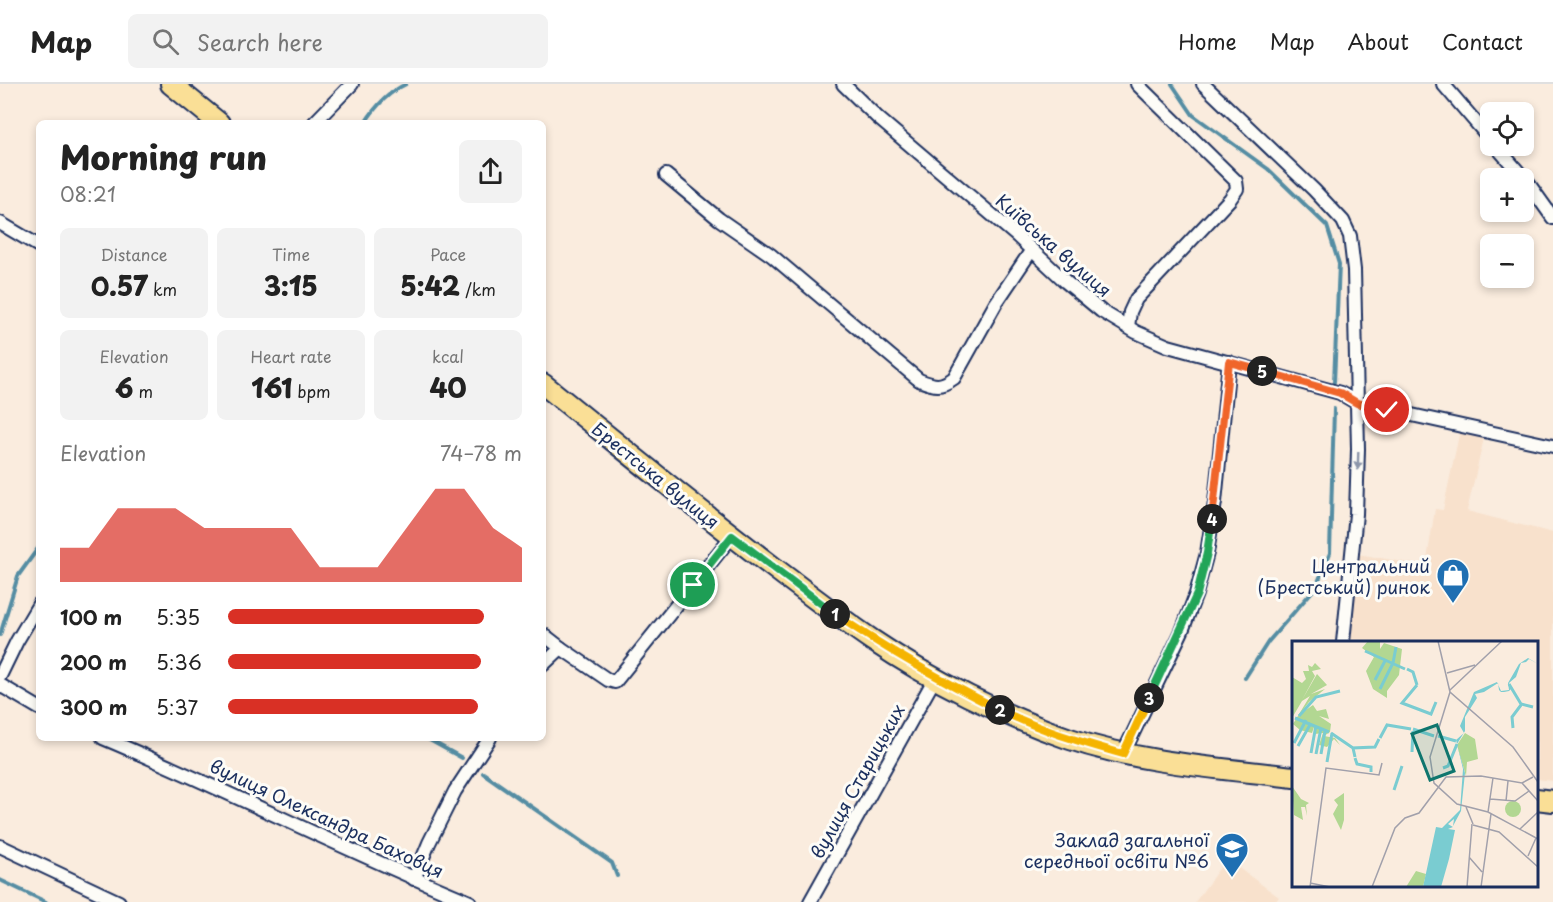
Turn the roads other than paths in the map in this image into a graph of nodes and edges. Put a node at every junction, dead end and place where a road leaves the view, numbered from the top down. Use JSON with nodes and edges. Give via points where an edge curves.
{"nodes":[{"id":1,"x":171,"y":84,"type":"edge"},
{"id":2,"x":352,"y":84,"type":"edge"},
{"id":3,"x":843,"y":84,"type":"edge"},
{"id":4,"x":1137,"y":84,"type":"edge"},
{"id":5,"x":1203,"y":84,"type":"edge"},
{"id":6,"x":1443,"y":84,"type":"edge"},
{"id":7,"x":215,"y":120,"type":"edge"},
{"id":8,"x":317,"y":120,"type":"edge"},
{"id":9,"x":1480,"y":127,"type":"edge"},
{"id":10,"x":1505,"y":156,"type":"edge"},
{"id":11,"x":666,"y":174,"type":"dead end"},
{"id":12,"x":1553,"y":218,"type":"edge"},
{"id":13,"x":0,"y":223,"type":"edge"},
{"id":14,"x":36,"y":244,"type":"edge"},
{"id":15,"x":1030,"y":251,"type":"junction"},
{"id":16,"x":1128,"y":327,"type":"junction"},
{"id":17,"x":1229,"y":362,"type":"junction"},
{"id":18,"x":546,"y":386,"type":"edge"},
{"id":19,"x":1357,"y":403,"type":"junction"},
{"id":20,"x":1553,"y":446,"type":"edge"},
{"id":21,"x":732,"y":536,"type":"junction"},
{"id":22,"x":36,"y":609,"type":"edge"},
{"id":23,"x":546,"y":636,"type":"edge"},
{"id":24,"x":1343,"y":641,"type":"edge"},
{"id":25,"x":561,"y":648,"type":"junction"},
{"id":26,"x":546,"y":662,"type":"edge"},
{"id":27,"x":0,"y":676,"type":"edge"},
{"id":28,"x":936,"y":678,"type":"junction"},
{"id":29,"x":0,"y":685,"type":"edge"},
{"id":30,"x":36,"y":706,"type":"edge"},
{"id":31,"x":110,"y":741,"type":"edge"},
{"id":32,"x":488,"y":741,"type":"edge"},
{"id":33,"x":1123,"y":754,"type":"junction"},
{"id":34,"x":1292,"y":777,"type":"edge"},
{"id":35,"x":1538,"y":799,"type":"edge"},
{"id":36,"x":1553,"y":801,"type":"edge"},
{"id":37,"x":0,"y":846,"type":"edge"},
{"id":38,"x":414,"y":879,"type":"junction"},
{"id":39,"x":119,"y":902,"type":"edge"},
{"id":40,"x":470,"y":902,"type":"edge"},
{"id":41,"x":810,"y":902,"type":"edge"}],
"edges":[{"from":1,"to":7,"type":"main road"},
{"from":2,"to":8,"type":"street"},
{"from":3,"to":15,"type":"street","name":"Київська вулиця"},
{"from":4,"to":16,"type":"street","via":[[1236,181],[1237,189],[1136,299]]},
{"from":5,"to":19,"type":"street","via":[[1314,190],[1343,222],[1350,236]]},
{"from":6,"to":9,"type":"street"},
{"from":10,"to":12,"type":"street"},
{"from":11,"to":15,"type":"street","via":[[719,219],[771,255],[919,380],[932,385],[944,386],[954,378]]},
{"from":13,"to":14,"type":"street"},
{"from":15,"to":16,"type":"street","name":"Київська вулиця","via":[[1101,311]]},
{"from":16,"to":17,"type":"street","name":"Київська вулиця","via":[[1168,346]]},
{"from":17,"to":19,"type":"street","name":"Київська вулиця","via":[[1340,393]]},
{"from":17,"to":33,"type":"street","via":[[1215,502],[1197,594]]},
{"from":18,"to":21,"type":"main road","name":"Брестська вулиця"},
{"from":19,"to":20,"type":"street","name":"Київська вулиця"},
{"from":19,"to":24,"type":"street","one_way":true,"via":[[1356,514]]},
{"from":21,"to":25,"type":"street","via":[[615,682]]},
{"from":21,"to":28,"type":"main road","name":"Брестська вулиця","via":[[874,641]]},
{"from":22,"to":27,"type":"street"},
{"from":23,"to":25,"type":"street"},
{"from":25,"to":26,"type":"street"},
{"from":28,"to":33,"type":"main road","name":"Брестська вулиця","via":[[1017,719]]},
{"from":28,"to":41,"type":"street","name":"вулиця Старицьких"},
{"from":29,"to":30,"type":"street"},
{"from":31,"to":38,"type":"street","name":"вулиця Олександра Баховця"},
{"from":32,"to":38,"type":"street","via":[[455,791]]},
{"from":33,"to":34,"type":"main road","name":"Брестська вулиця"},
{"from":35,"to":36,"type":"main road"},
{"from":37,"to":39,"type":"street"},
{"from":38,"to":40,"type":"street","name":"вулиця Олександра Баховця"}]}
